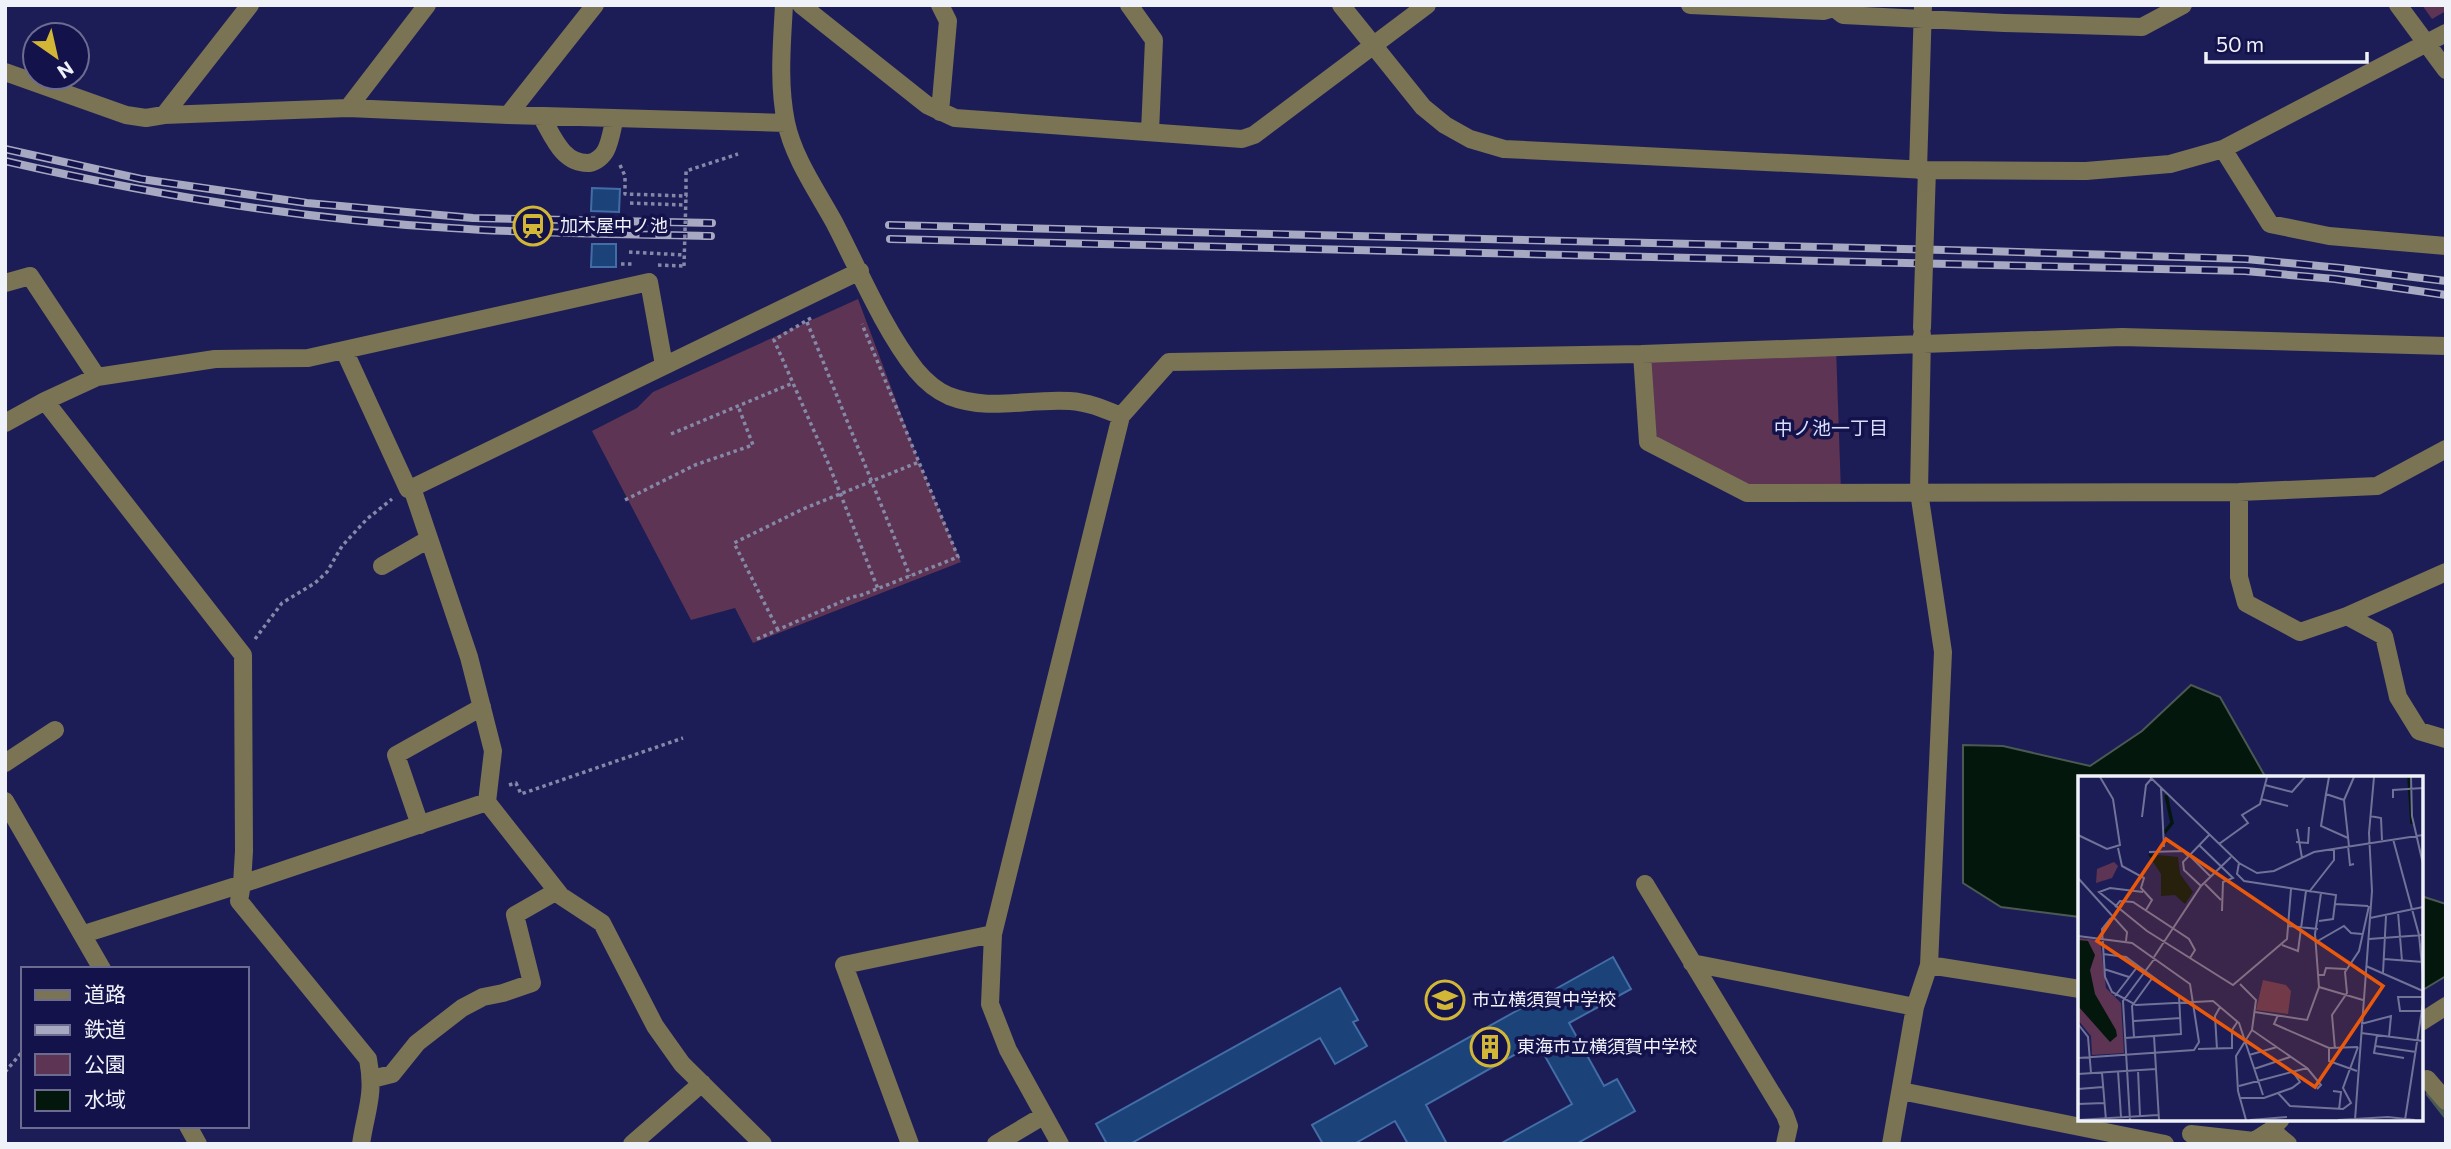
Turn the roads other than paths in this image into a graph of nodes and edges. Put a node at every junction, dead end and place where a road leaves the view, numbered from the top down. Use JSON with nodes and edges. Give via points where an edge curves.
{"nodes":[{"id":1,"x":249,"y":5,"type":"edge"},
{"id":2,"x":427,"y":5,"type":"edge"},
{"id":3,"x":595,"y":5,"type":"edge"},
{"id":4,"x":784,"y":5,"type":"edge"},
{"id":5,"x":801,"y":5,"type":"edge"},
{"id":6,"x":940,"y":5,"type":"edge"},
{"id":7,"x":1129,"y":5,"type":"edge"},
{"id":8,"x":1341,"y":5,"type":"edge"},
{"id":9,"x":1427,"y":5,"type":"edge"},
{"id":10,"x":1690,"y":5,"type":"edge"},
{"id":11,"x":2183,"y":5,"type":"edge"},
{"id":12,"x":2398,"y":5,"type":"edge"},
{"id":13,"x":1709,"y":6,"type":"edge"},
{"id":14,"x":1835,"y":7,"type":"edge"},
{"id":15,"x":1922,"y":12,"type":"edge"},
{"id":16,"x":2004,"y":14,"type":"edge"},
{"id":17,"x":2446,"y":33,"type":"edge"},
{"id":18,"x":2426,"y":42,"type":"junction"},
{"id":19,"x":1374,"y":47,"type":"junction"},
{"id":20,"x":2446,"y":70,"type":"edge"},
{"id":21,"x":5,"y":72,"type":"edge"},
{"id":22,"x":348,"y":108,"type":"junction"},
{"id":23,"x":940,"y":112,"type":"junction"},
{"id":24,"x":163,"y":115,"type":"junction"},
{"id":25,"x":508,"y":115,"type":"junction"},
{"id":26,"x":541,"y":116,"type":"junction"},
{"id":27,"x":615,"y":118,"type":"junction"},
{"id":28,"x":786,"y":123,"type":"junction"},
{"id":29,"x":1150,"y":132,"type":"junction"},
{"id":30,"x":2223,"y":149,"type":"junction"},
{"id":31,"x":1922,"y":170,"type":"junction"},
{"id":32,"x":2446,"y":247,"type":"edge"},
{"id":33,"x":860,"y":271,"type":"junction"},
{"id":34,"x":5,"y":282,"type":"edge"},
{"id":35,"x":1922,"y":336,"type":"junction"},
{"id":36,"x":2446,"y":346,"type":"edge"},
{"id":37,"x":344,"y":350,"type":"junction"},
{"id":38,"x":1642,"y":354,"type":"junction"},
{"id":39,"x":664,"y":365,"type":"junction"},
{"id":40,"x":97,"y":377,"type":"junction"},
{"id":41,"x":45,"y":401,"type":"junction"},
{"id":42,"x":1121,"y":416,"type":"junction"},
{"id":43,"x":5,"y":423,"type":"edge"},
{"id":44,"x":2446,"y":449,"type":"edge"},
{"id":45,"x":408,"y":489,"type":"road end"},
{"id":46,"x":1919,"y":492,"type":"junction"},
{"id":47,"x":2239,"y":492,"type":"junction"},
{"id":48,"x":429,"y":539,"type":"junction"},
{"id":49,"x":382,"y":566,"type":"dead end"},
{"id":50,"x":2446,"y":572,"type":"edge"},
{"id":51,"x":2347,"y":616,"type":"junction"},
{"id":52,"x":482,"y":706,"type":"junction"},
{"id":53,"x":55,"y":730,"type":"dead end"},
{"id":54,"x":2446,"y":738,"type":"edge"},
{"id":55,"x":5,"y":763,"type":"edge"},
{"id":56,"x":488,"y":794,"type":"junction"},
{"id":57,"x":5,"y":801,"type":"edge"},
{"id":58,"x":420,"y":825,"type":"junction"},
{"id":59,"x":242,"y":884,"type":"junction"},
{"id":60,"x":1645,"y":884,"type":"dead end"},
{"id":61,"x":557,"y":891,"type":"junction"},
{"id":62,"x":84,"y":934,"type":"junction"},
{"id":63,"x":993,"y":934,"type":"junction"},
{"id":64,"x":1692,"y":963,"type":"junction"},
{"id":65,"x":1929,"y":965,"type":"junction"},
{"id":66,"x":101,"y":967,"type":"edge"},
{"id":67,"x":2078,"y":989,"type":"edge"},
{"id":68,"x":2446,"y":1006,"type":"edge"},
{"id":69,"x":1915,"y":1007,"type":"junction"},
{"id":70,"x":2423,"y":1021,"type":"edge"},
{"id":71,"x":372,"y":1079,"type":"junction"},
{"id":72,"x":2427,"y":1079,"type":"dead end"},
{"id":73,"x":702,"y":1083,"type":"junction"},
{"id":74,"x":1900,"y":1091,"type":"junction"},
{"id":75,"x":2446,"y":1101,"type":"edge"},
{"id":76,"x":1043,"y":1116,"type":"junction"},
{"id":77,"x":2276,"y":1124,"type":"edge"},
{"id":78,"x":189,"y":1128,"type":"edge"},
{"id":79,"x":2191,"y":1132,"type":"edge"},
{"id":80,"x":755,"y":1141,"type":"edge"},
{"id":81,"x":198,"y":1144,"type":"edge"},
{"id":82,"x":361,"y":1144,"type":"edge"},
{"id":83,"x":632,"y":1144,"type":"edge"},
{"id":84,"x":910,"y":1144,"type":"edge"},
{"id":85,"x":996,"y":1144,"type":"edge"},
{"id":86,"x":1060,"y":1144,"type":"edge"},
{"id":87,"x":1785,"y":1144,"type":"edge"},
{"id":88,"x":1891,"y":1144,"type":"edge"},
{"id":89,"x":2165,"y":1144,"type":"edge"},
{"id":90,"x":2288,"y":1144,"type":"edge"}],
"edges":[{"from":1,"to":24,"type":"street"},
{"from":2,"to":22,"type":"street"},
{"from":3,"to":25,"type":"street"},
{"from":4,"to":28,"type":"street","via":[[781,58]]},
{"from":5,"to":23,"type":"street"},
{"from":6,"to":23,"type":"street","via":[[948,21]]},
{"from":7,"to":29,"type":"street","via":[[1154,40]]},
{"from":8,"to":19,"type":"street"},
{"from":9,"to":19,"type":"street"},
{"from":10,"to":13,"type":"street"},
{"from":11,"to":16,"type":"street","via":[[2142,27]]},
{"from":12,"to":18,"type":"street"},
{"from":13,"to":14,"type":"street","via":[[1824,11]]},
{"from":14,"to":15,"type":"street","via":[[1843,15]]},
{"from":15,"to":16,"type":"street"},
{"from":15,"to":31,"type":"street"},
{"from":17,"to":18,"type":"street"},
{"from":18,"to":20,"type":"street"},
{"from":18,"to":30,"type":"street"},
{"from":19,"to":29,"type":"street","via":[[1248,138]]},
{"from":19,"to":31,"type":"street","via":[[1423,107],[1445,125],[1470,139],[1504,149]]},
{"from":21,"to":24,"type":"street","via":[[126,115]]},
{"from":22,"to":24,"type":"street"},
{"from":22,"to":25,"type":"street"},
{"from":23,"to":29,"type":"street","via":[[955,118]]},
{"from":25,"to":26,"type":"street"},
{"from":26,"to":27,"type":"street"},
{"from":26,"to":27,"type":"street","via":[[570,160],[590,163],[606,150]]},
{"from":27,"to":28,"type":"street"},
{"from":28,"to":33,"type":"street","via":[[798,155]]},
{"from":30,"to":31,"type":"street","via":[[2170,164],[2086,171]]},
{"from":30,"to":32,"type":"street","via":[[2270,224],[2329,236]]},
{"from":31,"to":35,"type":"street","bridge":true,"via":[[1926,200]]},
{"from":33,"to":39,"type":"street"},
{"from":33,"to":42,"type":"street","via":[[899,345],[930,386],[948,396],[999,405],[1070,401]]},
{"from":34,"to":40,"type":"street","via":[[30,276]]},
{"from":35,"to":36,"type":"street"},
{"from":35,"to":38,"type":"street"},
{"from":35,"to":46,"type":"street"},
{"from":37,"to":39,"type":"street","via":[[649,282]]},
{"from":37,"to":40,"type":"street","via":[[309,358],[215,359]]},
{"from":37,"to":45,"type":"street"},
{"from":38,"to":42,"type":"street","via":[[1169,362]]},
{"from":38,"to":46,"type":"street","via":[[1648,442],[1747,493]]},
{"from":39,"to":48,"type":"street","via":[[412,488]]},
{"from":40,"to":41,"type":"street"},
{"from":41,"to":43,"type":"street"},
{"from":41,"to":59,"type":"street","via":[[243,655]]},
{"from":42,"to":63,"type":"street"},
{"from":44,"to":47,"type":"street","via":[[2377,486]]},
{"from":46,"to":47,"type":"street"},
{"from":46,"to":65,"type":"street","via":[[1943,652]]},
{"from":47,"to":51,"type":"street","via":[[2239,577],[2246,603],[2300,632]]},
{"from":48,"to":49,"type":"street"},
{"from":48,"to":52,"type":"street"},
{"from":50,"to":51,"type":"street"},
{"from":51,"to":54,"type":"street","via":[[2384,636],[2398,697],[2419,731]]},
{"from":52,"to":56,"type":"street","via":[[493,751]]},
{"from":52,"to":58,"type":"street","via":[[396,755]]},
{"from":53,"to":55,"type":"street"},
{"from":56,"to":58,"type":"street"},
{"from":56,"to":61,"type":"street"},
{"from":57,"to":62,"type":"street"},
{"from":58,"to":59,"type":"street"},
{"from":59,"to":62,"type":"street"},
{"from":59,"to":71,"type":"street","via":[[239,901],[368,1059]]},
{"from":60,"to":64,"type":"street"},
{"from":61,"to":71,"type":"street","via":[[515,915],[532,983],[462,1008],[417,1043],[391,1073]]},
{"from":61,"to":73,"type":"street","via":[[603,923],[654,1026]]},
{"from":62,"to":66,"type":"street"},
{"from":63,"to":76,"type":"street","via":[[989,1004]]},
{"from":63,"to":84,"type":"street","via":[[844,965]]},
{"from":64,"to":69,"type":"street"},
{"from":64,"to":87,"type":"street","via":[[1786,1115]]},
{"from":65,"to":67,"type":"street"},
{"from":65,"to":69,"type":"street"},
{"from":68,"to":70,"type":"street"},
{"from":69,"to":74,"type":"street"},
{"from":71,"to":82,"type":"street"},
{"from":72,"to":75,"type":"street"},
{"from":73,"to":80,"type":"street"},
{"from":73,"to":83,"type":"street"},
{"from":74,"to":88,"type":"street"},
{"from":74,"to":89,"type":"street"},
{"from":76,"to":85,"type":"street"},
{"from":76,"to":86,"type":"street"},
{"from":77,"to":79,"type":"street","via":[[2254,1141]]},
{"from":77,"to":90,"type":"street"},
{"from":78,"to":81,"type":"street"}]}
